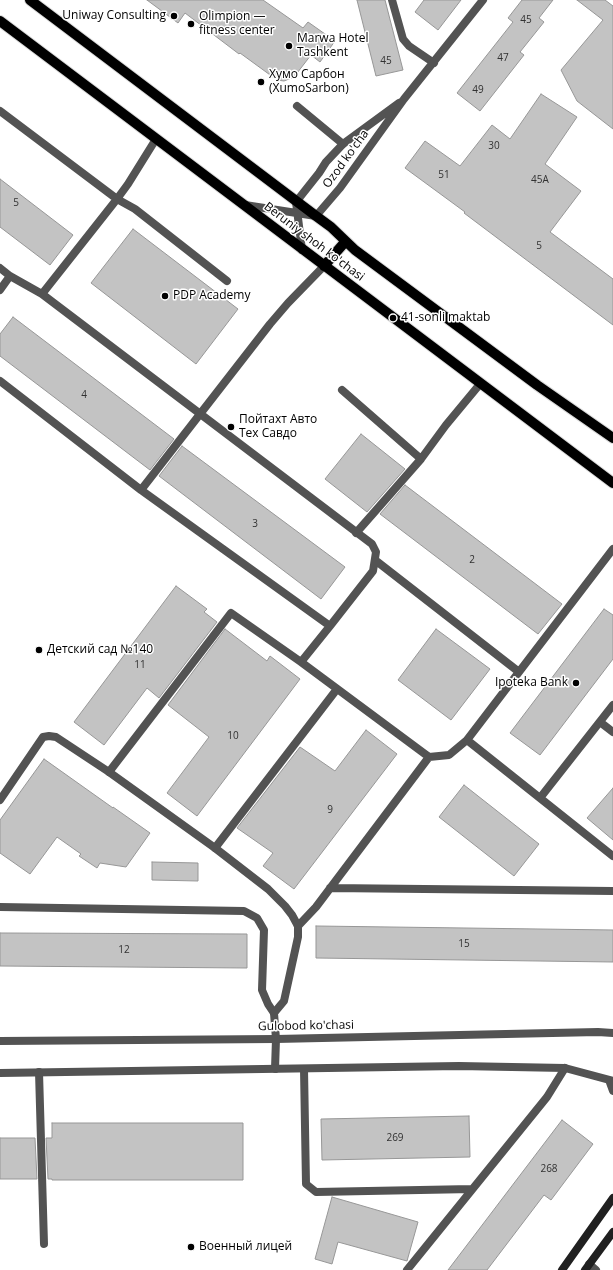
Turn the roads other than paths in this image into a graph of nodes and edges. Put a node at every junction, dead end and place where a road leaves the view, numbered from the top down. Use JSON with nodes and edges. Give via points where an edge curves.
{"nodes":[{"id":1,"x":30,"y":0,"type":"edge"},
{"id":2,"x":392,"y":0,"type":"edge"},
{"id":3,"x":483,"y":0,"type":"edge"},
{"id":4,"x":0,"y":21,"type":"edge"},
{"id":5,"x":434,"y":63,"type":"junction"},
{"id":6,"x":404,"y":99,"type":"junction"},
{"id":7,"x":297,"y":106,"type":"dead end"},
{"id":8,"x":0,"y":111,"type":"edge"},
{"id":9,"x":156,"y":139,"type":"junction"},
{"id":10,"x":343,"y":144,"type":"junction"},
{"id":11,"x":117,"y":199,"type":"junction"},
{"id":12,"x":296,"y":202,"type":"junction"},
{"id":13,"x":243,"y":205,"type":"junction"},
{"id":14,"x":298,"y":213,"type":"junction"},
{"id":15,"x":316,"y":216,"type":"junction"},
{"id":16,"x":345,"y":242,"type":"junction"},
{"id":17,"x":302,"y":250,"type":"junction"},
{"id":18,"x":324,"y":266,"type":"junction"},
{"id":19,"x":0,"y":268,"type":"edge"},
{"id":20,"x":10,"y":276,"type":"junction"},
{"id":21,"x":227,"y":281,"type":"dead end"},
{"id":22,"x":0,"y":290,"type":"edge"},
{"id":23,"x":42,"y":294,"type":"junction"},
{"id":24,"x":0,"y":381,"type":"edge"},
{"id":25,"x":480,"y":384,"type":"junction"},
{"id":26,"x":342,"y":390,"type":"dead end"},
{"id":27,"x":201,"y":414,"type":"junction"},
{"id":28,"x":613,"y":438,"type":"edge"},
{"id":29,"x":421,"y":459,"type":"junction"},
{"id":30,"x":613,"y":483,"type":"edge"},
{"id":31,"x":141,"y":490,"type":"junction"},
{"id":32,"x":356,"y":533,"type":"junction"},
{"id":33,"x":613,"y":548,"type":"edge"},
{"id":34,"x":375,"y":560,"type":"junction"},
{"id":35,"x":330,"y":626,"type":"junction"},
{"id":36,"x":300,"y":662,"type":"junction"},
{"id":37,"x":519,"y":672,"type":"junction"},
{"id":38,"x":337,"y":689,"type":"junction"},
{"id":39,"x":613,"y":705,"type":"edge"},
{"id":40,"x":600,"y":722,"type":"junction"},
{"id":41,"x":613,"y":732,"type":"edge"},
{"id":42,"x":468,"y":740,"type":"junction"},
{"id":43,"x":430,"y":757,"type":"junction"},
{"id":44,"x":109,"y":772,"type":"junction"},
{"id":45,"x":540,"y":798,"type":"junction"},
{"id":46,"x":0,"y":800,"type":"edge"},
{"id":47,"x":215,"y":848,"type":"junction"},
{"id":48,"x":613,"y":856,"type":"edge"},
{"id":49,"x":330,"y":888,"type":"junction"},
{"id":50,"x":613,"y":891,"type":"edge"},
{"id":51,"x":0,"y":907,"type":"edge"},
{"id":52,"x":298,"y":926,"type":"junction"},
{"id":53,"x":274,"y":1013,"type":"junction"},
{"id":54,"x":613,"y":1033,"type":"edge"},
{"id":55,"x":276,"y":1039,"type":"junction"},
{"id":56,"x":0,"y":1042,"type":"edge"},
{"id":57,"x":565,"y":1068,"type":"junction"},
{"id":58,"x":275,"y":1069,"type":"junction"},
{"id":59,"x":304,"y":1069,"type":"junction"},
{"id":60,"x":40,"y":1072,"type":"junction"},
{"id":61,"x":0,"y":1073,"type":"edge"},
{"id":62,"x":611,"y":1081,"type":"edge"},
{"id":63,"x":613,"y":1091,"type":"edge"},
{"id":64,"x":472,"y":1189,"type":"junction"},
{"id":65,"x":613,"y":1198,"type":"edge"},
{"id":66,"x":613,"y":1232,"type":"edge"},
{"id":67,"x":44,"y":1244,"type":"dead end"},
{"id":68,"x":587,"y":1267,"type":"edge"},
{"id":69,"x":407,"y":1270,"type":"edge"},
{"id":70,"x":562,"y":1270,"type":"edge"},
{"id":71,"x":596,"y":1270,"type":"edge"}],
"edges":[{"from":1,"to":12,"type":"main road","name":"Beruniy shoh ko'chasi"},
{"from":2,"to":5,"type":"street","via":[[403,39]]},
{"from":3,"to":5,"type":"street","name":"Ozod ko'cha"},
{"from":4,"to":9,"type":"main road","name":"Beruniy shoh ko'chasi"},
{"from":5,"to":6,"type":"street","name":"Ozod ko'cha"},
{"from":6,"to":10,"type":"street","name":"Ozod ko'cha"},
{"from":6,"to":15,"type":"street","name":"Ozod ko'cha","via":[[340,188]]},
{"from":7,"to":10,"type":"street"},
{"from":8,"to":11,"type":"street"},
{"from":9,"to":11,"type":"street"},
{"from":9,"to":13,"type":"main road","name":"Beruniy shoh ko'chasi"},
{"from":10,"to":12,"type":"street","name":"Ozod ko'cha"},
{"from":11,"to":21,"type":"street","via":[[135,209]]},
{"from":11,"to":23,"type":"street"},
{"from":12,"to":14,"type":"street"},
{"from":12,"to":15,"type":"main road","name":"Beruniy shoh ko'chasi"},
{"from":13,"to":14,"type":"street"},
{"from":13,"to":17,"type":"main road","name":"Beruniy shoh ko'chasi"},
{"from":14,"to":15,"type":"street"},
{"from":14,"to":17,"type":"street"},
{"from":15,"to":16,"type":"main road","name":"Beruniy shoh ko'chasi"},
{"from":16,"to":18,"type":"main road"},
{"from":16,"to":28,"type":"main road","name":"Beruniy shoh ko'chasi"},
{"from":17,"to":18,"type":"main road","name":"Beruniy shoh ko'chasi"},
{"from":18,"to":25,"type":"main road","name":"Beruniy shoh ko'chasi"},
{"from":18,"to":27,"type":"street","via":[[270,324]]},
{"from":19,"to":20,"type":"street"},
{"from":20,"to":22,"type":"street"},
{"from":20,"to":23,"type":"street"},
{"from":23,"to":27,"type":"street"},
{"from":24,"to":31,"type":"street"},
{"from":25,"to":29,"type":"street"},
{"from":25,"to":30,"type":"main road","name":"Beruniy shoh ko'chasi"},
{"from":26,"to":29,"type":"street"},
{"from":27,"to":31,"type":"street"},
{"from":27,"to":32,"type":"street"},
{"from":29,"to":32,"type":"street"},
{"from":31,"to":35,"type":"street"},
{"from":32,"to":34,"type":"street","via":[[372,544],[376,552]]},
{"from":33,"to":37,"type":"street"},
{"from":34,"to":35,"type":"street","via":[[373,571]]},
{"from":34,"to":37,"type":"street"},
{"from":35,"to":36,"type":"street"},
{"from":36,"to":38,"type":"street"},
{"from":36,"to":44,"type":"street","via":[[231,613]]},
{"from":37,"to":42,"type":"street"},
{"from":38,"to":43,"type":"street"},
{"from":38,"to":47,"type":"street"},
{"from":39,"to":40,"type":"street"},
{"from":40,"to":41,"type":"street"},
{"from":40,"to":45,"type":"street"},
{"from":42,"to":43,"type":"street","via":[[449,755]]},
{"from":42,"to":45,"type":"street"},
{"from":43,"to":49,"type":"street"},
{"from":44,"to":46,"type":"street","via":[[56,737],[48,736],[43,738]]},
{"from":44,"to":47,"type":"street"},
{"from":45,"to":48,"type":"street"},
{"from":47,"to":52,"type":"street","via":[[268,889],[285,906]]},
{"from":49,"to":50,"type":"street"},
{"from":49,"to":52,"type":"street"},
{"from":51,"to":53,"type":"street","via":[[244,912],[257,918],[264,930],[262,990]]},
{"from":52,"to":53,"type":"street","via":[[298,937],[284,1001]]},
{"from":53,"to":55,"type":"street"},
{"from":54,"to":55,"type":"street","name":"Gulobod ko'chasi"},
{"from":55,"to":56,"type":"street","name":"Gulobod ko'chasi"},
{"from":55,"to":58,"type":"street"},
{"from":57,"to":59,"type":"street","via":[[459,1066]]},
{"from":57,"to":62,"type":"street"},
{"from":57,"to":64,"type":"street","via":[[547,1097]]},
{"from":58,"to":59,"type":"street"},
{"from":58,"to":60,"type":"street"},
{"from":59,"to":64,"type":"street","via":[[306,1184],[316,1192]]},
{"from":60,"to":61,"type":"street"},
{"from":60,"to":67,"type":"street"},
{"from":62,"to":63,"type":"street"},
{"from":64,"to":69,"type":"street"},
{"from":65,"to":70,"type":"main road"},
{"from":66,"to":68,"type":"main road"},
{"from":68,"to":71,"type":"street"}]}
